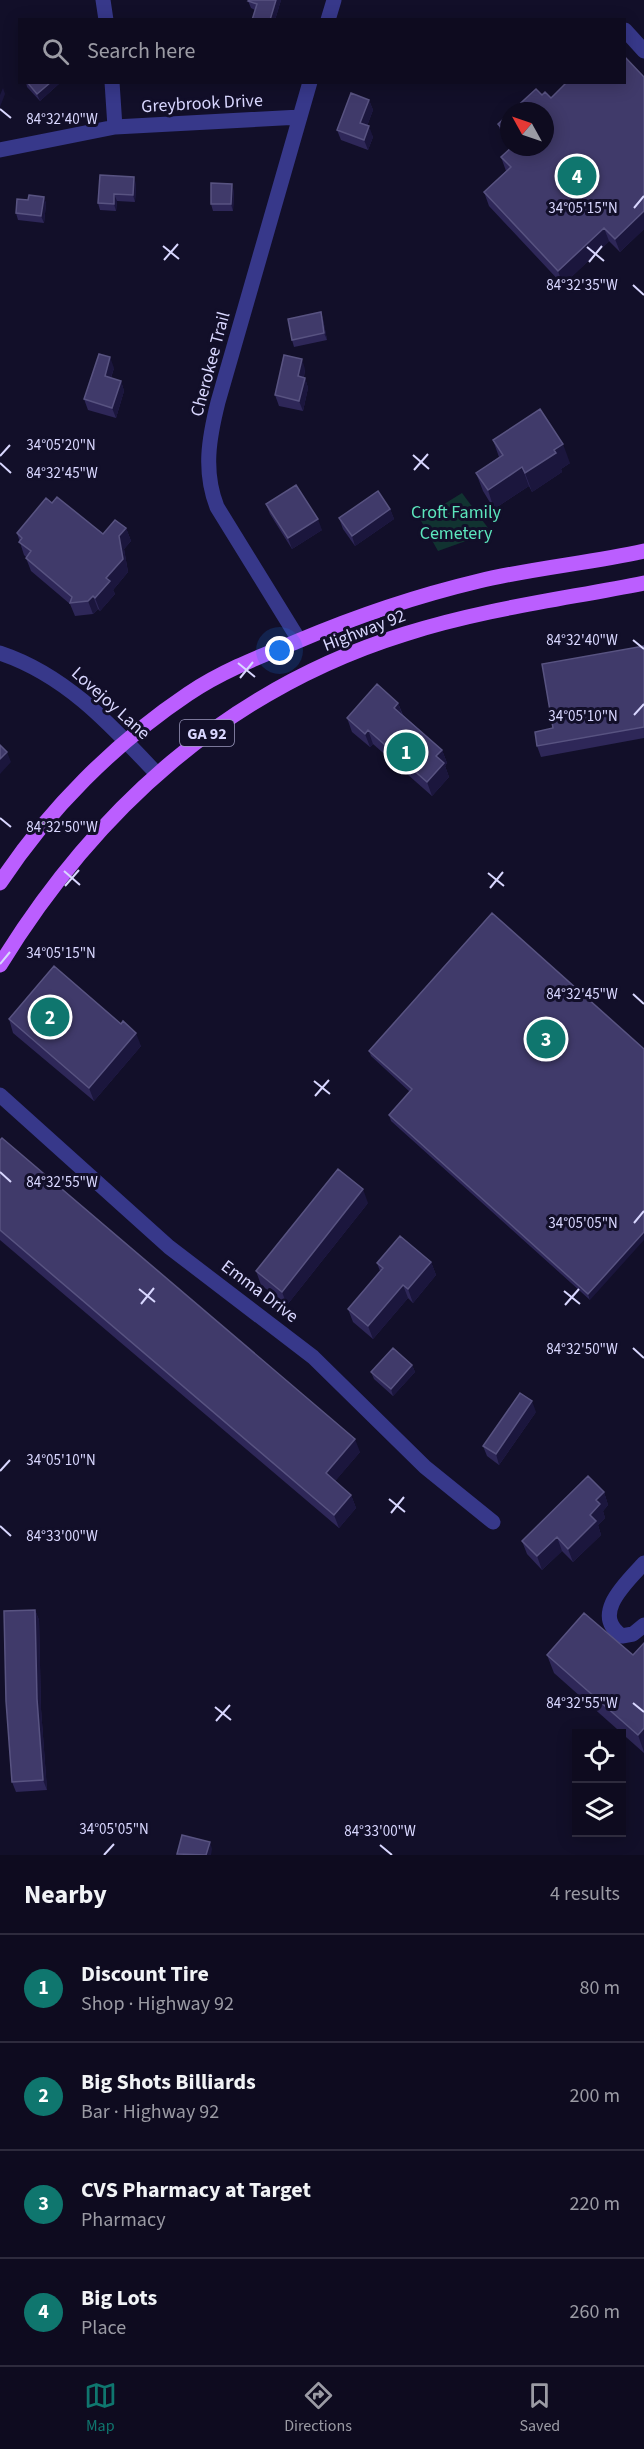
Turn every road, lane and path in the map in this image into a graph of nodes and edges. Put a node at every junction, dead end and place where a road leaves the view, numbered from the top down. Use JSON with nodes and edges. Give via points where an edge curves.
{"nodes":[{"id":1,"x":103,"y":0,"type":"edge"},
{"id":2,"x":334,"y":0,"type":"edge"},
{"id":3,"x":106,"y":18,"type":"edge"},
{"id":4,"x":329,"y":18,"type":"edge"},
{"id":5,"x":626,"y":31,"type":"edge"},
{"id":6,"x":644,"y":51,"type":"edge"},
{"id":7,"x":112,"y":84,"type":"edge"},
{"id":8,"x":309,"y":84,"type":"edge"},
{"id":9,"x":300,"y":117,"type":"junction"},
{"id":10,"x":115,"y":127,"type":"junction"},
{"id":11,"x":0,"y":150,"type":"edge"},
{"id":12,"x":644,"y":551,"type":"edge"},
{"id":13,"x":644,"y":583,"type":"edge"},
{"id":14,"x":299,"y":640,"type":"junction"},
{"id":15,"x":0,"y":653,"type":"edge"},
{"id":16,"x":126,"y":741,"type":"junction"},
{"id":17,"x":157,"y":774,"type":"junction"},
{"id":18,"x":0,"y":883,"type":"edge"},
{"id":19,"x":0,"y":965,"type":"edge"},
{"id":20,"x":0,"y":1095,"type":"edge"},
{"id":21,"x":493,"y":1522,"type":"dead end"},
{"id":22,"x":644,"y":1563,"type":"edge"},
{"id":23,"x":644,"y":1625,"type":"edge"}],
"edges":[{"from":1,"to":3,"type":"street"},
{"from":2,"to":4,"type":"street"},
{"from":5,"to":6,"type":"street"},
{"from":7,"to":10,"type":"street"},
{"from":8,"to":9,"type":"street","name":"Cherokee Trail"},
{"from":9,"to":10,"type":"street","name":"Greybrook Drive"},
{"from":9,"to":14,"type":"street","name":"Cherokee Trail","via":[[208,449],[210,490],[217,507]]},
{"from":10,"to":11,"type":"street","name":"Greybrook Drive"},
{"from":12,"to":14,"type":"main road","name":"Highway 92","number":"GA 92","via":[[560,564],[437,591],[354,617]]},
{"from":13,"to":17,"type":"main road","name":"Highway 92","number":"GA 92","via":[[493,610],[404,634],[359,651],[246,708]]},
{"from":14,"to":16,"type":"main road","name":"Highway 92","number":"GA 92","via":[[190,693]]},
{"from":15,"to":16,"type":"street","name":"Lovejoy Lane","via":[[53,677]]},
{"from":16,"to":17,"type":"street","name":"Lovejoy Lane"},
{"from":16,"to":18,"type":"main road","name":"Highway 92","number":"GA 92","via":[[33,837]]},
{"from":17,"to":19,"type":"main road","name":"Highway 92","number":"GA 92","via":[[68,866]]},
{"from":20,"to":21,"type":"street","name":"Emma Drive","via":[[169,1247],[313,1357],[425,1467]]},
{"from":22,"to":23,"type":"street","via":[[618,1592],[609,1618],[611,1627],[621,1636],[633,1634]]}]}
